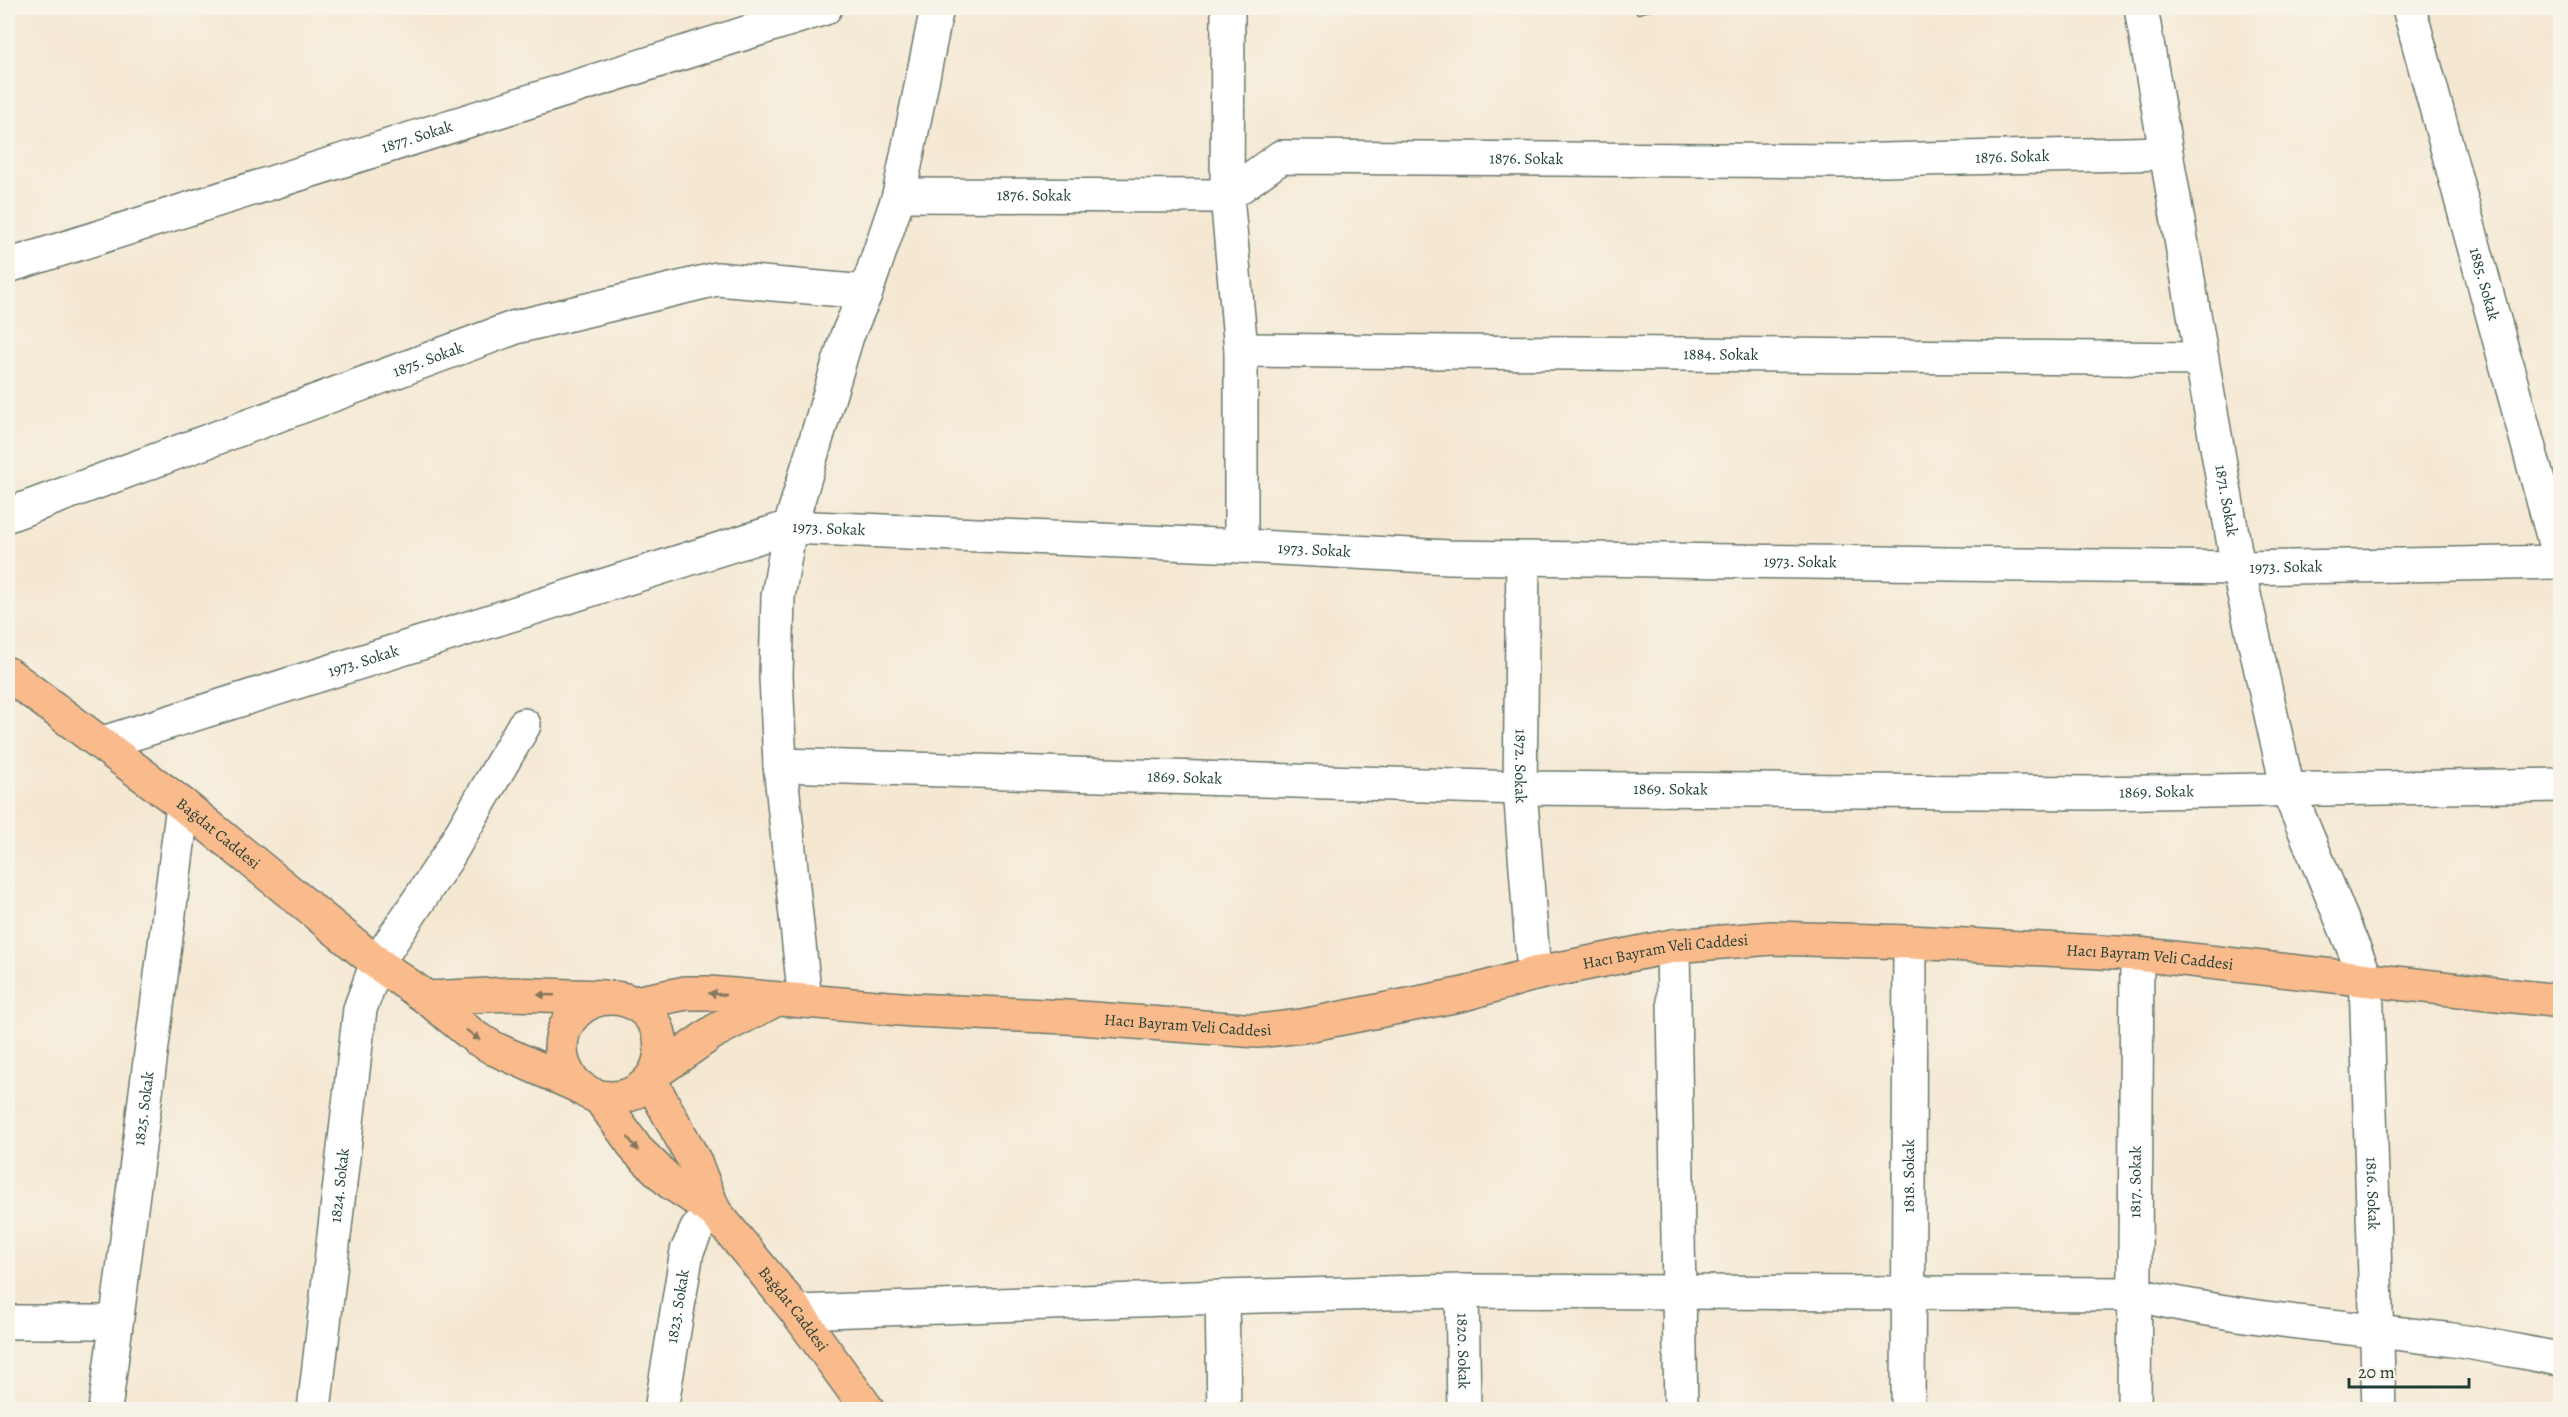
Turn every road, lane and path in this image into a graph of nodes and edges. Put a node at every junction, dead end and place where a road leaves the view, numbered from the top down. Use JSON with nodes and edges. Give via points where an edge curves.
{"nodes":[{"id":1,"x":825,"y":8,"type":"edge"},
{"id":2,"x":938,"y":8,"type":"edge"},
{"id":3,"x":1228,"y":8,"type":"edge"},
{"id":4,"x":2141,"y":8,"type":"edge"},
{"id":5,"x":2409,"y":8,"type":"edge"},
{"id":6,"x":2166,"y":153,"type":"junction"},
{"id":7,"x":899,"y":195,"type":"junction"},
{"id":8,"x":1227,"y":196,"type":"junction"},
{"id":9,"x":8,"y":266,"type":"edge"},
{"id":10,"x":866,"y":292,"type":"junction"},
{"id":11,"x":1241,"y":350,"type":"junction"},
{"id":12,"x":2202,"y":359,"type":"junction"},
{"id":13,"x":8,"y":515,"type":"edge"},
{"id":14,"x":790,"y":527,"type":"junction"},
{"id":15,"x":1241,"y":546,"type":"junction"},
{"id":16,"x":1523,"y":558,"type":"junction"},
{"id":17,"x":2560,"y":562,"type":"edge"},
{"id":18,"x":2238,"y":568,"type":"junction"},
{"id":19,"x":8,"y":674,"type":"edge"},
{"id":20,"x":524,"y":725,"type":"dead end"},
{"id":21,"x":103,"y":743,"type":"junction"},
{"id":22,"x":780,"y":765,"type":"junction"},
{"id":23,"x":2560,"y":785,"type":"edge"},
{"id":24,"x":1520,"y":788,"type":"junction"},
{"id":25,"x":2288,"y":790,"type":"junction"},
{"id":26,"x":183,"y":805,"type":"junction"},
{"id":27,"x":1910,"y":942,"type":"junction"},
{"id":28,"x":1673,"y":946,"type":"junction"},
{"id":29,"x":2138,"y":954,"type":"junction"},
{"id":30,"x":377,"y":963,"type":"junction"},
{"id":31,"x":1534,"y":974,"type":"junction"},
{"id":32,"x":2366,"y":978,"type":"junction"},
{"id":33,"x":427,"y":998,"type":"junction"},
{"id":34,"x":620,"y":1000,"type":"junction"},
{"id":35,"x":790,"y":1001,"type":"junction"},
{"id":36,"x":2560,"y":1001,"type":"edge"},
{"id":37,"x":652,"y":1077,"type":"junction"},
{"id":38,"x":589,"y":1091,"type":"junction"},
{"id":39,"x":714,"y":1211,"type":"junction"},
{"id":40,"x":1462,"y":1291,"type":"junction"},
{"id":41,"x":1679,"y":1292,"type":"junction"},
{"id":42,"x":1907,"y":1294,"type":"junction"},
{"id":43,"x":2134,"y":1294,"type":"junction"},
{"id":44,"x":1222,"y":1297,"type":"junction"},
{"id":45,"x":797,"y":1312,"type":"junction"},
{"id":46,"x":8,"y":1322,"type":"edge"},
{"id":47,"x":114,"y":1322,"type":"junction"},
{"id":48,"x":2376,"y":1332,"type":"junction"},
{"id":49,"x":2560,"y":1359,"type":"edge"},
{"id":50,"x":105,"y":1410,"type":"edge"},
{"id":51,"x":314,"y":1410,"type":"edge"},
{"id":52,"x":661,"y":1410,"type":"edge"},
{"id":53,"x":868,"y":1410,"type":"edge"},
{"id":54,"x":1224,"y":1410,"type":"edge"},
{"id":55,"x":1464,"y":1410,"type":"edge"},
{"id":56,"x":1681,"y":1410,"type":"edge"},
{"id":57,"x":1908,"y":1410,"type":"edge"},
{"id":58,"x":2134,"y":1410,"type":"edge"},
{"id":59,"x":2379,"y":1410,"type":"edge"}],
"edges":[{"from":1,"to":9,"type":"street","name":"1877. Sokak"},
{"from":2,"to":7,"type":"street"},
{"from":3,"to":8,"type":"street"},
{"from":4,"to":6,"type":"street","name":"1871. Sokak"},
{"from":5,"to":17,"type":"street","name":"1885. Sokak"},
{"from":6,"to":8,"type":"street","name":"1876. Sokak","via":[[1844,161],[1281,157]]},
{"from":6,"to":12,"type":"street","name":"1871. Sokak"},
{"from":7,"to":8,"type":"street","name":"1876. Sokak"},
{"from":7,"to":10,"type":"street"},
{"from":8,"to":11,"type":"street"},
{"from":10,"to":13,"type":"street","name":"1875. Sokak","via":[[717,279],[516,327]]},
{"from":10,"to":14,"type":"street","via":[[847,336]]},
{"from":11,"to":12,"type":"street","name":"1884. Sokak"},
{"from":11,"to":15,"type":"street"},
{"from":12,"to":18,"type":"street","name":"1871. Sokak"},
{"from":14,"to":15,"type":"street","name":"1973. Sokak"},
{"from":14,"to":21,"type":"street","name":"1973. Sokak"},
{"from":14,"to":22,"type":"street","via":[[778,597]]},
{"from":15,"to":16,"type":"street","name":"1973. Sokak"},
{"from":16,"to":18,"type":"street","name":"1973. Sokak"},
{"from":16,"to":24,"type":"street","name":"1872. Sokak"},
{"from":17,"to":18,"type":"street","name":"1973. Sokak"},
{"from":18,"to":25,"type":"street","name":"1871. Sokak"},
{"from":19,"to":21,"type":"main road","name":"Bağdat Caddesi"},
{"from":20,"to":30,"type":"street","name":"1824. Sokak","via":[[447,858]]},
{"from":21,"to":26,"type":"main road","name":"Bağdat Caddesi"},
{"from":22,"to":24,"type":"street","name":"1869. Sokak"},
{"from":22,"to":35,"type":"street"},
{"from":23,"to":25,"type":"street","name":"1869. Sokak"},
{"from":24,"to":25,"type":"street","name":"1869. Sokak","via":[[2092,793]]},
{"from":24,"to":31,"type":"street","name":"1872. Sokak"},
{"from":25,"to":32,"type":"street","name":"1871. Sokak"},
{"from":26,"to":30,"type":"main road","name":"Bağdat Caddesi"},
{"from":26,"to":47,"type":"street","name":"1825. Sokak"},
{"from":27,"to":28,"type":"main road","name":"Hacı Bayram Veli Caddesi","via":[[1772,939]]},
{"from":27,"to":29,"type":"main road","name":"Hacı Bayram Veli Caddesi"},
{"from":27,"to":42,"type":"street","name":"1818. Sokak"},
{"from":28,"to":31,"type":"main road","name":"Hacı Bayram Veli Caddesi"},
{"from":28,"to":41,"type":"street"},
{"from":29,"to":32,"type":"main road","name":"Hacı Bayram Veli Caddesi"},
{"from":29,"to":43,"type":"street","name":"1817. Sokak"},
{"from":30,"to":33,"type":"main road","name":"Bağdat Caddesi"},
{"from":30,"to":51,"type":"street","name":"1824. Sokak","via":[[360,1009]]},
{"from":31,"to":35,"type":"main road","name":"Hacı Bayram Veli Caddesi","via":[[1464,994],[1258,1031]]},
{"from":32,"to":36,"type":"main road","name":"Hacı Bayram Veli Caddesi"},
{"from":32,"to":48,"type":"street","name":"1816. Sokak"},
{"from":34,"to":33,"type":"main road","one_way":true,"via":[[510,994]]},
{"from":33,"to":38,"type":"main road","name":"Bağdat Caddesi","one_way":true,"via":[[495,1049]]},
{"from":35,"to":34,"type":"main road","name":"Hacı Bayram Veli Caddesi","one_way":true,"via":[[686,993]]},
{"from":34,"to":37,"type":"main road","via":[[648,1013],[657,1026],[662,1042]]},
{"from":34,"to":38,"type":"main road","via":[[589,1002],[566,1026],[562,1058],[568,1073]]},
{"from":35,"to":37,"type":"main road","via":[[715,1031]]},
{"from":37,"to":38,"type":"main road","via":[[625,1096]]},
{"from":37,"to":39,"type":"main road","name":"Bağdat Caddesi","via":[[695,1162]]},
{"from":38,"to":39,"type":"main road","name":"Bağdat Caddesi","one_way":true,"via":[[637,1150],[671,1183]]},
{"from":39,"to":45,"type":"main road","name":"Bağdat Caddesi"},
{"from":39,"to":52,"type":"street","name":"1823. Sokak","via":[[697,1229],[687,1251]]},
{"from":40,"to":41,"type":"street"},
{"from":40,"to":44,"type":"street"},
{"from":40,"to":55,"type":"street","name":"1820. Sokak"},
{"from":41,"to":42,"type":"street"},
{"from":41,"to":56,"type":"street"},
{"from":42,"to":43,"type":"street"},
{"from":42,"to":57,"type":"street","name":"1818. Sokak"},
{"from":43,"to":48,"type":"street","via":[[2171,1303]]},
{"from":43,"to":58,"type":"street","name":"1817. Sokak"},
{"from":44,"to":45,"type":"street"},
{"from":44,"to":54,"type":"street"},
{"from":45,"to":53,"type":"main road","name":"Bağdat Caddesi"},
{"from":46,"to":47,"type":"street"},
{"from":47,"to":50,"type":"street","name":"1825. Sokak"},
{"from":48,"to":49,"type":"street"},
{"from":48,"to":59,"type":"street","name":"1816. Sokak"}]}
